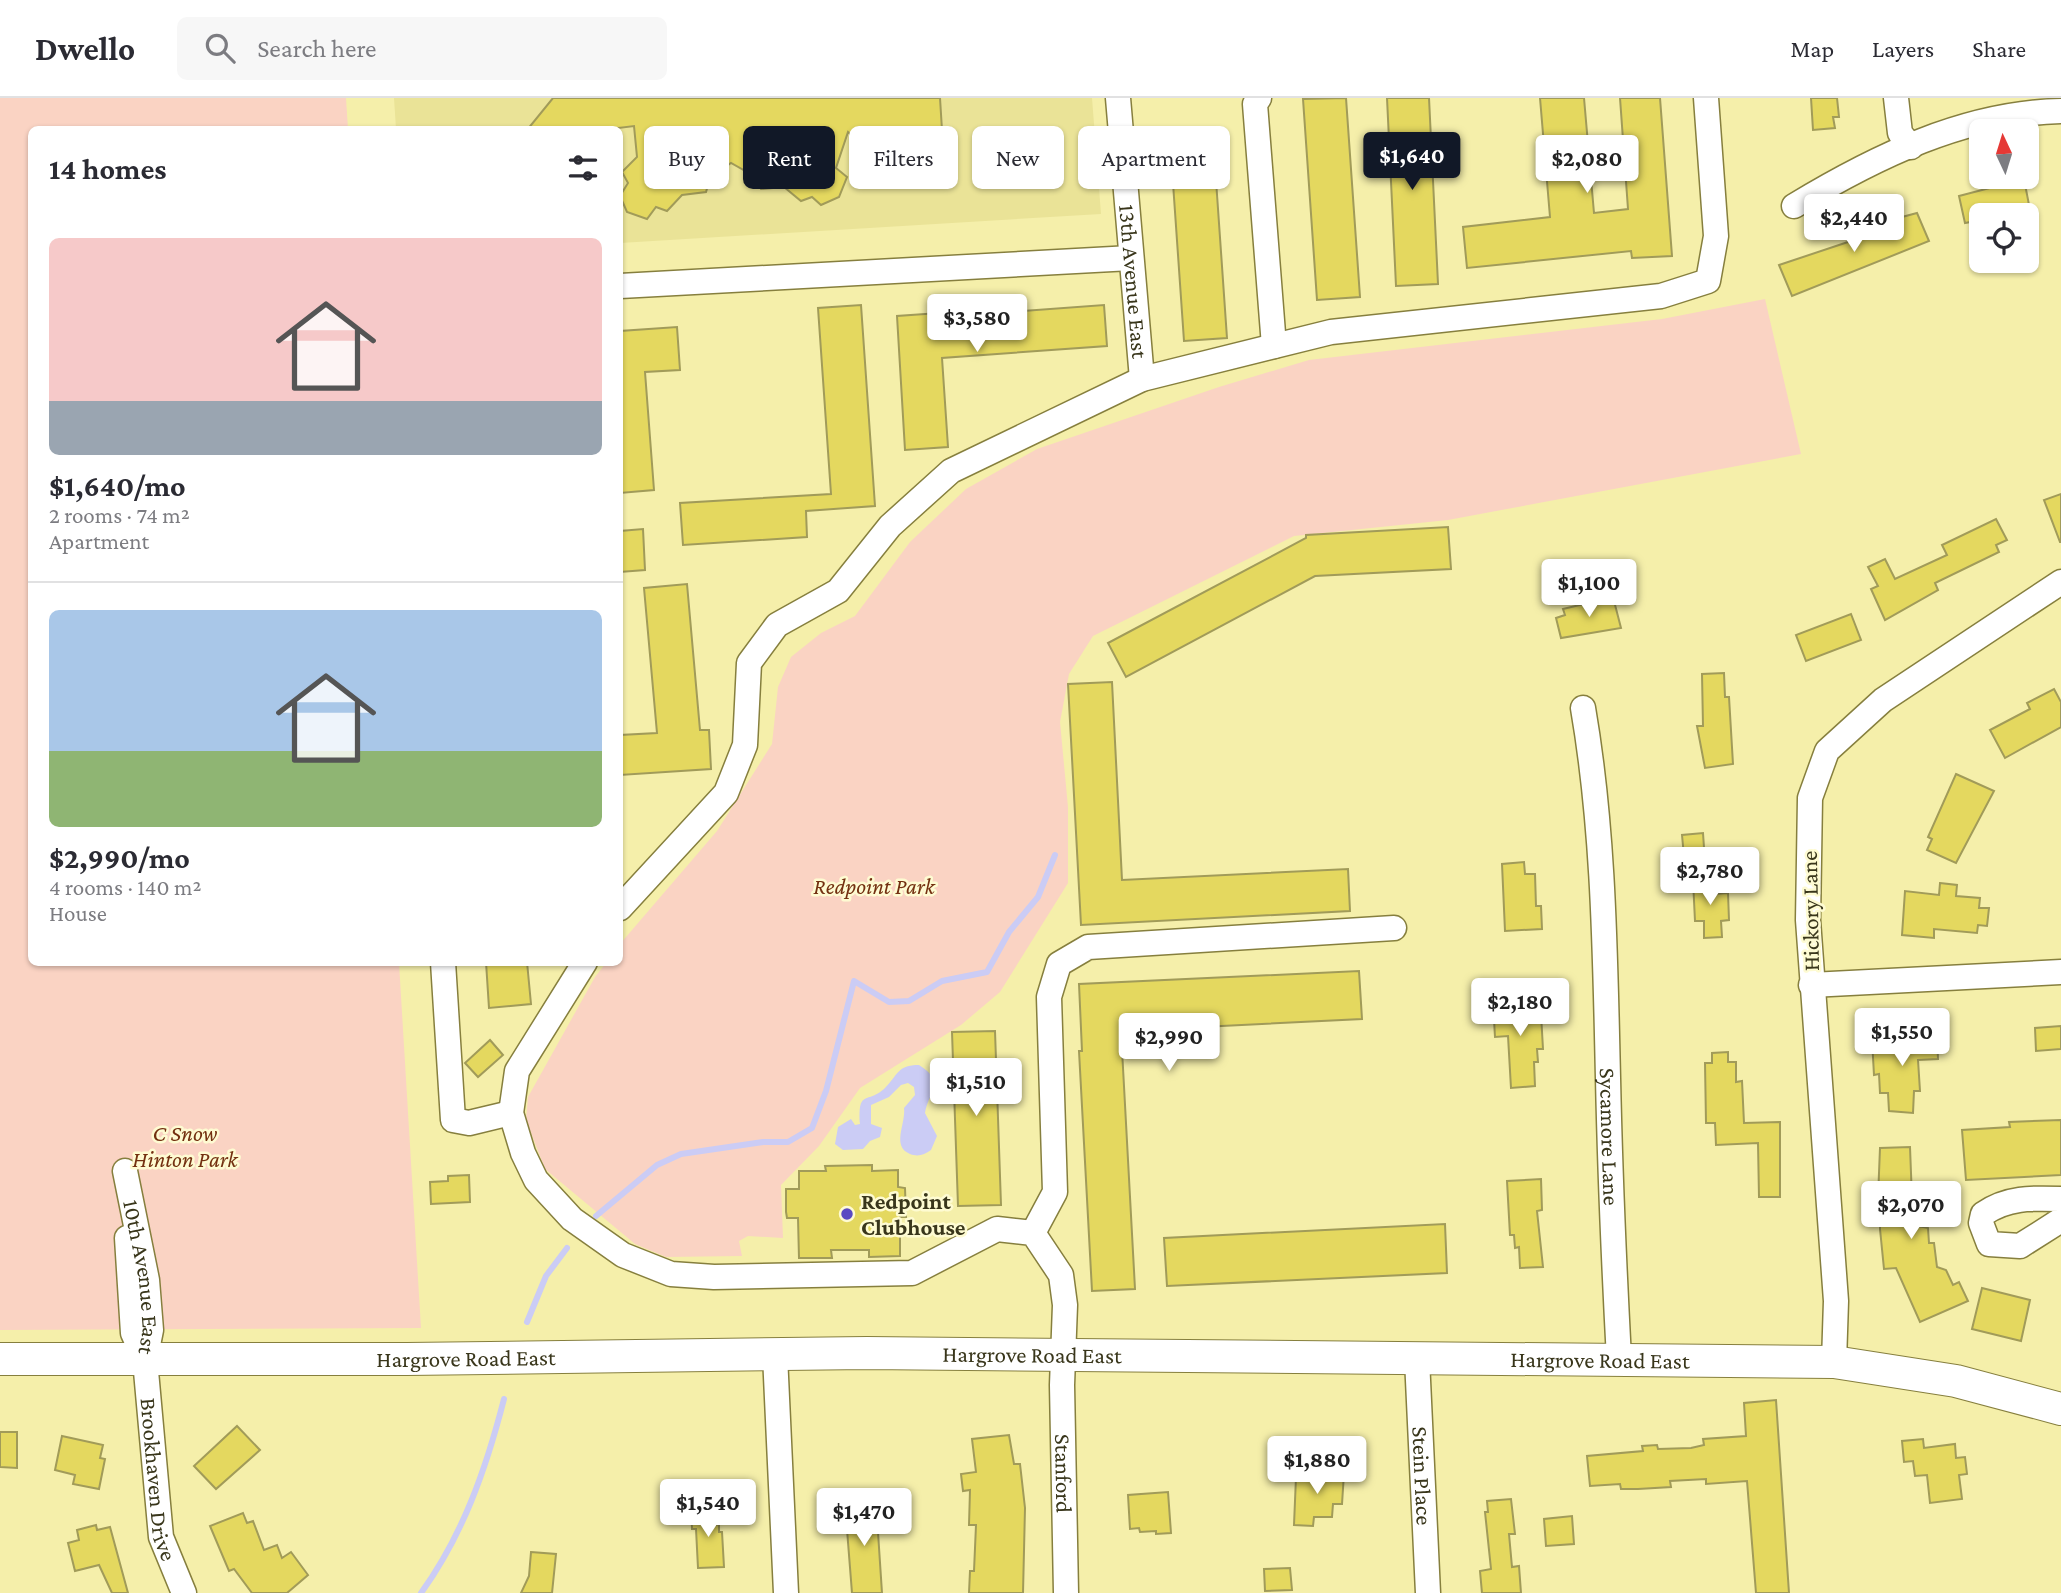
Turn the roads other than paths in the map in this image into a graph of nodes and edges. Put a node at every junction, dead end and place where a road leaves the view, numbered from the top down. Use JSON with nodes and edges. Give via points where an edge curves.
{"nodes":[{"id":1,"x":1118,"y":98,"type":"edge"},
{"id":2,"x":1259,"y":98,"type":"edge"},
{"id":3,"x":1706,"y":98,"type":"edge"},
{"id":4,"x":1896,"y":98,"type":"edge"},
{"id":5,"x":2061,"y":111,"type":"edge"},
{"id":6,"x":1911,"y":147,"type":"junction"},
{"id":7,"x":1794,"y":206,"type":"dead end"},
{"id":8,"x":1131,"y":258,"type":"junction"},
{"id":9,"x":623,"y":286,"type":"edge"},
{"id":10,"x":1273,"y":346,"type":"junction"},
{"id":11,"x":1142,"y":379,"type":"junction"},
{"id":12,"x":2061,"y":582,"type":"edge"},
{"id":13,"x":1583,"y":708,"type":"dead end"},
{"id":14,"x":623,"y":905,"type":"edge"},
{"id":15,"x":1394,"y":928,"type":"dead end"},
{"id":16,"x":443,"y":966,"type":"edge"},
{"id":17,"x":583,"y":966,"type":"edge"},
{"id":18,"x":2061,"y":972,"type":"edge"},
{"id":19,"x":1811,"y":985,"type":"junction"},
{"id":20,"x":511,"y":1113,"type":"junction"},
{"id":21,"x":2061,"y":1199,"type":"edge"},
{"id":22,"x":2061,"y":1220,"type":"edge"},
{"id":23,"x":1033,"y":1233,"type":"junction"},
{"id":24,"x":775,"y":1355,"type":"junction"},
{"id":25,"x":1062,"y":1355,"type":"junction"},
{"id":26,"x":0,"y":1359,"type":"edge"},
{"id":27,"x":1417,"y":1359,"type":"junction"},
{"id":28,"x":1619,"y":1359,"type":"junction"},
{"id":29,"x":145,"y":1360,"type":"junction"},
{"id":30,"x":1835,"y":1362,"type":"junction"},
{"id":31,"x":2061,"y":1409,"type":"edge"},
{"id":32,"x":184,"y":1593,"type":"edge"},
{"id":33,"x":786,"y":1593,"type":"edge"},
{"id":34,"x":1066,"y":1593,"type":"edge"},
{"id":35,"x":1428,"y":1593,"type":"edge"}],
"edges":[{"from":1,"to":8,"type":"street","name":"13th Avenue East"},
{"from":2,"to":10,"type":"street","via":[[1255,104]]},
{"from":3,"to":10,"type":"street","via":[[1716,236],[1709,281],[1661,296],[1331,332]]},
{"from":4,"to":6,"type":"street","via":[[1900,133]]},
{"from":5,"to":6,"type":"street","via":[[1961,126]]},
{"from":6,"to":7,"type":"street","via":[[1831,183]]},
{"from":8,"to":9,"type":"street"},
{"from":8,"to":11,"type":"street","name":"13th Avenue East"},
{"from":10,"to":11,"type":"street"},
{"from":11,"to":14,"type":"street","via":[[951,471],[890,526],[838,591],[777,625],[749,663],[745,745],[726,793]]},
{"from":12,"to":19,"type":"street","name":"Hickory Lane","via":[[1883,700],[1827,751],[1810,798]]},
{"from":13,"to":28,"type":"street","name":"Sycamore Lane","via":[[1595,776],[1604,930]]},
{"from":15,"to":23,"type":"street","via":[[1088,947],[1059,964],[1049,997],[1055,1192]]},
{"from":16,"to":20,"type":"street","via":[[453,1120],[469,1123]]},
{"from":17,"to":20,"type":"street","via":[[517,1071]]},
{"from":18,"to":19,"type":"street"},
{"from":19,"to":30,"type":"street","name":"Hickory Lane","via":[[1836,1301]]},
{"from":20,"to":23,"type":"street","via":[[536,1180],[572,1219],[623,1255],[671,1274],[912,1273],[997,1228]]},
{"from":21,"to":22,"type":"street","via":[[1997,1204],[1983,1214],[1981,1223],[1989,1244],[2020,1246]]},
{"from":23,"to":25,"type":"street","name":"Stanford","via":[[1061,1275],[1065,1306]]},
{"from":24,"to":25,"type":"main road","name":"Hargrove Road East"},
{"from":24,"to":29,"type":"main road","name":"Hargrove Road East"},
{"from":24,"to":33,"type":"street"},
{"from":25,"to":27,"type":"main road","name":"Hargrove Road East"},
{"from":25,"to":34,"type":"street","name":"Stanford"},
{"from":26,"to":29,"type":"main road","name":"Hargrove Road East"},
{"from":27,"to":28,"type":"main road","name":"Hargrove Road East"},
{"from":27,"to":35,"type":"street","name":"Stein Place"},
{"from":28,"to":30,"type":"main road","name":"Hargrove Road East"},
{"from":29,"to":29,"type":"street","name":"10th Avenue East","via":[[151,1330],[147,1280],[125,1171],[132,1333]]},
{"from":29,"to":32,"type":"street","name":"Brookhaven Drive","via":[[161,1537]]},
{"from":30,"to":31,"type":"main road","name":"Hargrove Road East","via":[[1956,1381]]}]}
